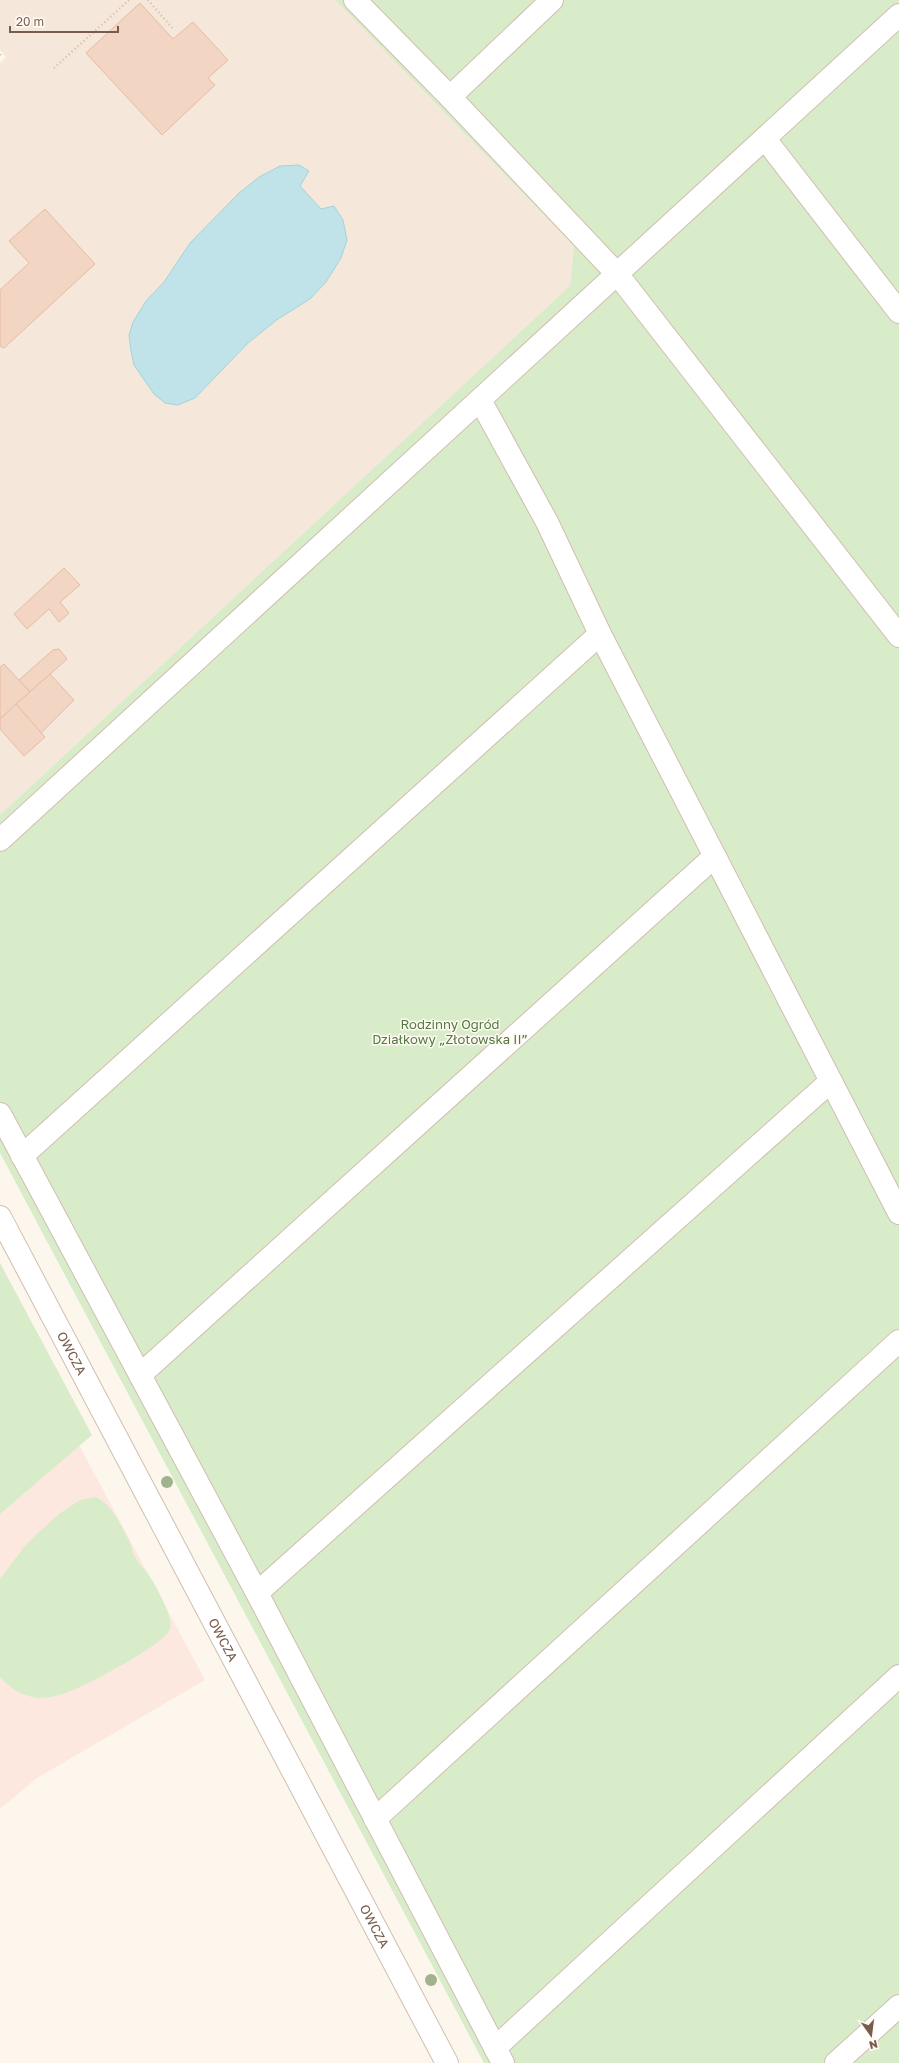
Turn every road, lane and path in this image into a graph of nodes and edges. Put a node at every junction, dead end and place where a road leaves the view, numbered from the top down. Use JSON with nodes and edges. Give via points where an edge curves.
{"nodes":[{"id":1,"x":130,"y":0,"type":"edge"},
{"id":2,"x":148,"y":0,"type":"edge"},
{"id":3,"x":355,"y":0,"type":"edge"},
{"id":4,"x":552,"y":0,"type":"edge"},
{"id":5,"x":899,"y":15,"type":"edge"},
{"id":6,"x":174,"y":30,"type":"dead end"},
{"id":7,"x":54,"y":68,"type":"dead end"},
{"id":8,"x":450,"y":97,"type":"junction"},
{"id":9,"x":765,"y":139,"type":"junction"},
{"id":10,"x":618,"y":274,"type":"junction"},
{"id":11,"x":899,"y":312,"type":"edge"},
{"id":12,"x":480,"y":400,"type":"junction"},
{"id":13,"x":600,"y":634,"type":"junction"},
{"id":14,"x":899,"y":636,"type":"edge"},
{"id":15,"x":0,"y":840,"type":"edge"},
{"id":16,"x":715,"y":856,"type":"junction"},
{"id":17,"x":831,"y":1081,"type":"junction"},
{"id":18,"x":0,"y":1114,"type":"edge"},
{"id":19,"x":22,"y":1156,"type":"junction"},
{"id":20,"x":899,"y":1213,"type":"edge"},
{"id":21,"x":0,"y":1217,"type":"edge"},
{"id":22,"x":899,"y":1341,"type":"edge"},
{"id":23,"x":140,"y":1375,"type":"junction"},
{"id":24,"x":257,"y":1593,"type":"junction"},
{"id":25,"x":899,"y":1676,"type":"edge"},
{"id":26,"x":375,"y":1819,"type":"junction"},
{"id":27,"x":899,"y":2006,"type":"edge"},
{"id":28,"x":499,"y":2056,"type":"edge"},
{"id":29,"x":447,"y":2063,"type":"edge"},
{"id":30,"x":836,"y":2063,"type":"edge"}],
"edges":[{"from":1,"to":7,"type":"path"},
{"from":2,"to":6,"type":"path"},
{"from":3,"to":8,"type":"street"},
{"from":4,"to":8,"type":"street"},
{"from":5,"to":9,"type":"street"},
{"from":8,"to":10,"type":"street"},
{"from":9,"to":10,"type":"street"},
{"from":9,"to":11,"type":"street"},
{"from":10,"to":12,"type":"street"},
{"from":10,"to":14,"type":"street"},
{"from":12,"to":13,"type":"street","via":[[547,522]]},
{"from":12,"to":15,"type":"street"},
{"from":13,"to":16,"type":"street"},
{"from":13,"to":19,"type":"street"},
{"from":16,"to":17,"type":"street"},
{"from":16,"to":23,"type":"street"},
{"from":17,"to":20,"type":"street"},
{"from":17,"to":24,"type":"street"},
{"from":18,"to":19,"type":"street"},
{"from":19,"to":23,"type":"street"},
{"from":21,"to":29,"type":"street","name":"OWCZA"},
{"from":22,"to":26,"type":"street"},
{"from":23,"to":24,"type":"street"},
{"from":24,"to":26,"type":"street"},
{"from":25,"to":28,"type":"street"},
{"from":26,"to":28,"type":"street"},
{"from":27,"to":30,"type":"street"}]}
